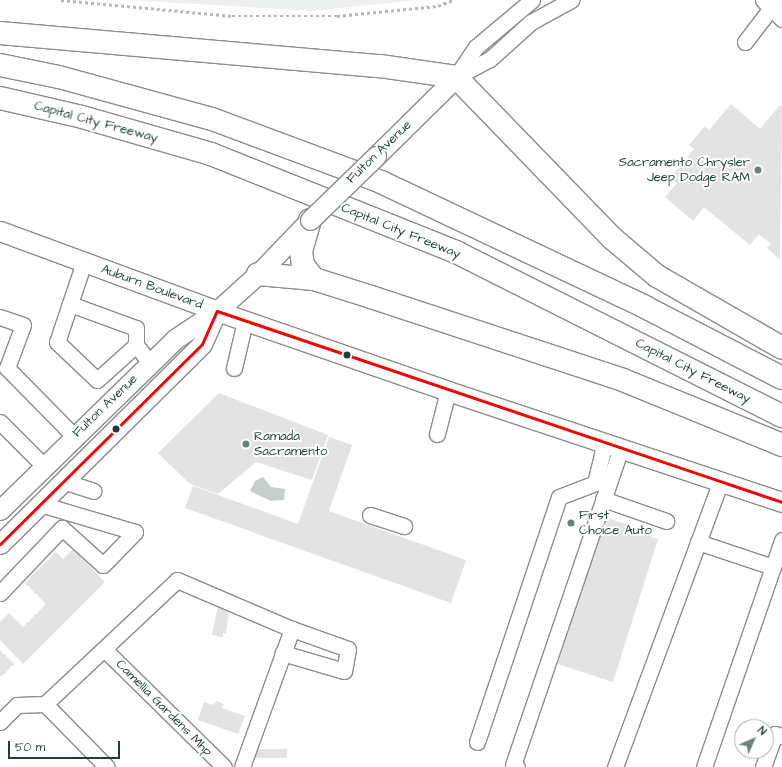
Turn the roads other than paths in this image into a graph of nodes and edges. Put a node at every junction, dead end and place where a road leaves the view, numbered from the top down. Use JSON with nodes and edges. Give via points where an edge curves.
{"nodes":[{"id":1,"x":532,"y":0,"type":"edge"},
{"id":2,"x":571,"y":0,"type":"edge"},
{"id":3,"x":774,"y":7,"type":"edge"},
{"id":4,"x":0,"y":33,"type":"edge"},
{"id":5,"x":745,"y":42,"type":"dead end"},
{"id":6,"x":0,"y":65,"type":"edge"},
{"id":7,"x":456,"y":77,"type":"junction"},
{"id":8,"x":0,"y":98,"type":"edge"},
{"id":9,"x":310,"y":220,"type":"junction"},
{"id":10,"x":0,"y":231,"type":"edge"},
{"id":11,"x":84,"y":262,"type":"junction"},
{"id":12,"x":258,"y":274,"type":"junction"},
{"id":13,"x":314,"y":278,"type":"junction"},
{"id":14,"x":70,"y":304,"type":"junction"},
{"id":15,"x":217,"y":311,"type":"junction"},
{"id":16,"x":0,"y":317,"type":"edge"},
{"id":17,"x":245,"y":321,"type":"junction"},
{"id":18,"x":136,"y":345,"type":"junction"},
{"id":19,"x":782,"y":348,"type":"edge"},
{"id":20,"x":150,"y":362,"type":"junction"},
{"id":21,"x":234,"y":368,"type":"dead end"},
{"id":22,"x":782,"y":378,"type":"edge"},
{"id":23,"x":448,"y":391,"type":"junction"},
{"id":24,"x":782,"y":416,"type":"edge"},
{"id":25,"x":0,"y":422,"type":"edge"},
{"id":26,"x":437,"y":434,"type":"dead end"},
{"id":27,"x":74,"y":436,"type":"junction"},
{"id":28,"x":613,"y":444,"type":"junction"},
{"id":29,"x":782,"y":446,"type":"edge"},
{"id":30,"x":44,"y":466,"type":"junction"},
{"id":31,"x":63,"y":481,"type":"junction"},
{"id":32,"x":721,"y":481,"type":"junction"},
{"id":33,"x":93,"y":491,"type":"dead end"},
{"id":34,"x":603,"y":499,"type":"junction"},
{"id":35,"x":4,"y":501,"type":"edge"},
{"id":36,"x":782,"y":502,"type":"edge"},
{"id":37,"x":40,"y":504,"type":"junction"},
{"id":38,"x":370,"y":515,"type":"dead end"},
{"id":39,"x":666,"y":521,"type":"dead end"},
{"id":40,"x":404,"y":526,"type":"dead end"},
{"id":41,"x":782,"y":540,"type":"edge"},
{"id":42,"x":698,"y":542,"type":"junction"},
{"id":43,"x":0,"y":544,"type":"edge"},
{"id":44,"x":773,"y":567,"type":"junction"},
{"id":45,"x":2,"y":586,"type":"edge"},
{"id":46,"x":292,"y":629,"type":"junction"},
{"id":47,"x":104,"y":649,"type":"junction"},
{"id":48,"x":283,"y":653,"type":"junction"},
{"id":49,"x":45,"y":704,"type":"junction"},
{"id":50,"x":3,"y":712,"type":"edge"},
{"id":51,"x":782,"y":736,"type":"edge"},
{"id":52,"x":477,"y":742,"type":"dead end"},
{"id":53,"x":107,"y":767,"type":"edge"},
{"id":54,"x":224,"y":767,"type":"edge"},
{"id":55,"x":242,"y":767,"type":"edge"},
{"id":56,"x":517,"y":767,"type":"edge"},
{"id":57,"x":615,"y":767,"type":"edge"},
{"id":58,"x":704,"y":767,"type":"edge"},
{"id":59,"x":763,"y":767,"type":"edge"}],
"edges":[{"from":1,"to":7,"type":"street","name":"Fulton Avenue","via":[[476,47]]},
{"from":2,"to":7,"type":"street","name":"Fulton Avenue","via":[[532,22],[490,59]]},
{"from":3,"to":5,"type":"street"},
{"from":4,"to":7,"type":"highway","via":[[380,66]]},
{"from":6,"to":22,"type":"highway","via":[[59,77],[212,119],[381,182],[645,307]]},
{"from":7,"to":9,"type":"main road","name":"Fulton Avenue","bridge":true},
{"from":7,"to":19,"type":"highway","via":[[612,238],[657,276]]},
{"from":8,"to":24,"type":"highway","name":"Capital City Freeway","via":[[82,117],[211,154],[451,250]]},
{"from":9,"to":12,"type":"main road","name":"Fulton Avenue"},
{"from":9,"to":13,"type":"highway","via":[[301,252],[303,265]]},
{"from":10,"to":11,"type":"main road","name":"Auburn Boulevard"},
{"from":11,"to":14,"type":"street"},
{"from":11,"to":15,"type":"main road","name":"Auburn Boulevard"},
{"from":12,"to":13,"type":"highway"},
{"from":12,"to":15,"type":"main road","name":"Fulton Avenue"},
{"from":13,"to":29,"type":"highway","via":[[623,380]]},
{"from":14,"to":18,"type":"street","via":[[136,328]]},
{"from":14,"to":18,"type":"street","via":[[57,342],[97,380]]},
{"from":15,"to":17,"type":"main road","name":"Auburn Boulevard"},
{"from":15,"to":20,"type":"main road","name":"Fulton Avenue","via":[[175,339]]},
{"from":15,"to":31,"type":"main road","name":"Fulton Avenue","via":[[202,344]]},
{"from":16,"to":27,"type":"street","via":[[23,324],[7,368]]},
{"from":17,"to":21,"type":"street"},
{"from":17,"to":23,"type":"main road","name":"Auburn Boulevard"},
{"from":18,"to":20,"type":"street"},
{"from":20,"to":27,"type":"main road","name":"Fulton Avenue"},
{"from":23,"to":26,"type":"street"},
{"from":23,"to":28,"type":"main road","name":"Auburn Boulevard"},
{"from":25,"to":30,"type":"street"},
{"from":27,"to":30,"type":"main road","name":"Fulton Avenue"},
{"from":28,"to":32,"type":"main road","name":"Auburn Boulevard"},
{"from":28,"to":34,"type":"street"},
{"from":28,"to":52,"type":"street","via":[[595,483],[559,497]]},
{"from":30,"to":35,"type":"main road","name":"Fulton Avenue"},
{"from":31,"to":33,"type":"street"},
{"from":31,"to":37,"type":"main road","name":"Fulton Avenue"},
{"from":32,"to":36,"type":"main road","name":"Auburn Boulevard"},
{"from":32,"to":42,"type":"street"},
{"from":34,"to":39,"type":"street"},
{"from":34,"to":56,"type":"street","via":[[513,765]]},
{"from":37,"to":43,"type":"main road","name":"Fulton Avenue"},
{"from":37,"to":45,"type":"street","via":[[135,532],[103,565],[62,528]]},
{"from":38,"to":40,"type":"street"},
{"from":41,"to":44,"type":"street"},
{"from":42,"to":44,"type":"street"},
{"from":42,"to":57,"type":"street"},
{"from":44,"to":58,"type":"street"},
{"from":46,"to":47,"type":"street","name":"Camellia Gardens Mhp","via":[[177,580]]},
{"from":46,"to":48,"type":"street"},
{"from":46,"to":48,"type":"street","name":"Camellia Gardens Mhp","via":[[348,649],[344,670]]},
{"from":47,"to":49,"type":"street","name":"Camellia Gardens Mhp"},
{"from":47,"to":54,"type":"street","name":"Camellia Gardens Mhp"},
{"from":48,"to":55,"type":"street"},
{"from":49,"to":50,"type":"street","via":[[17,705]]},
{"from":49,"to":53,"type":"street"},
{"from":51,"to":59,"type":"street","via":[[775,734]]}]}
